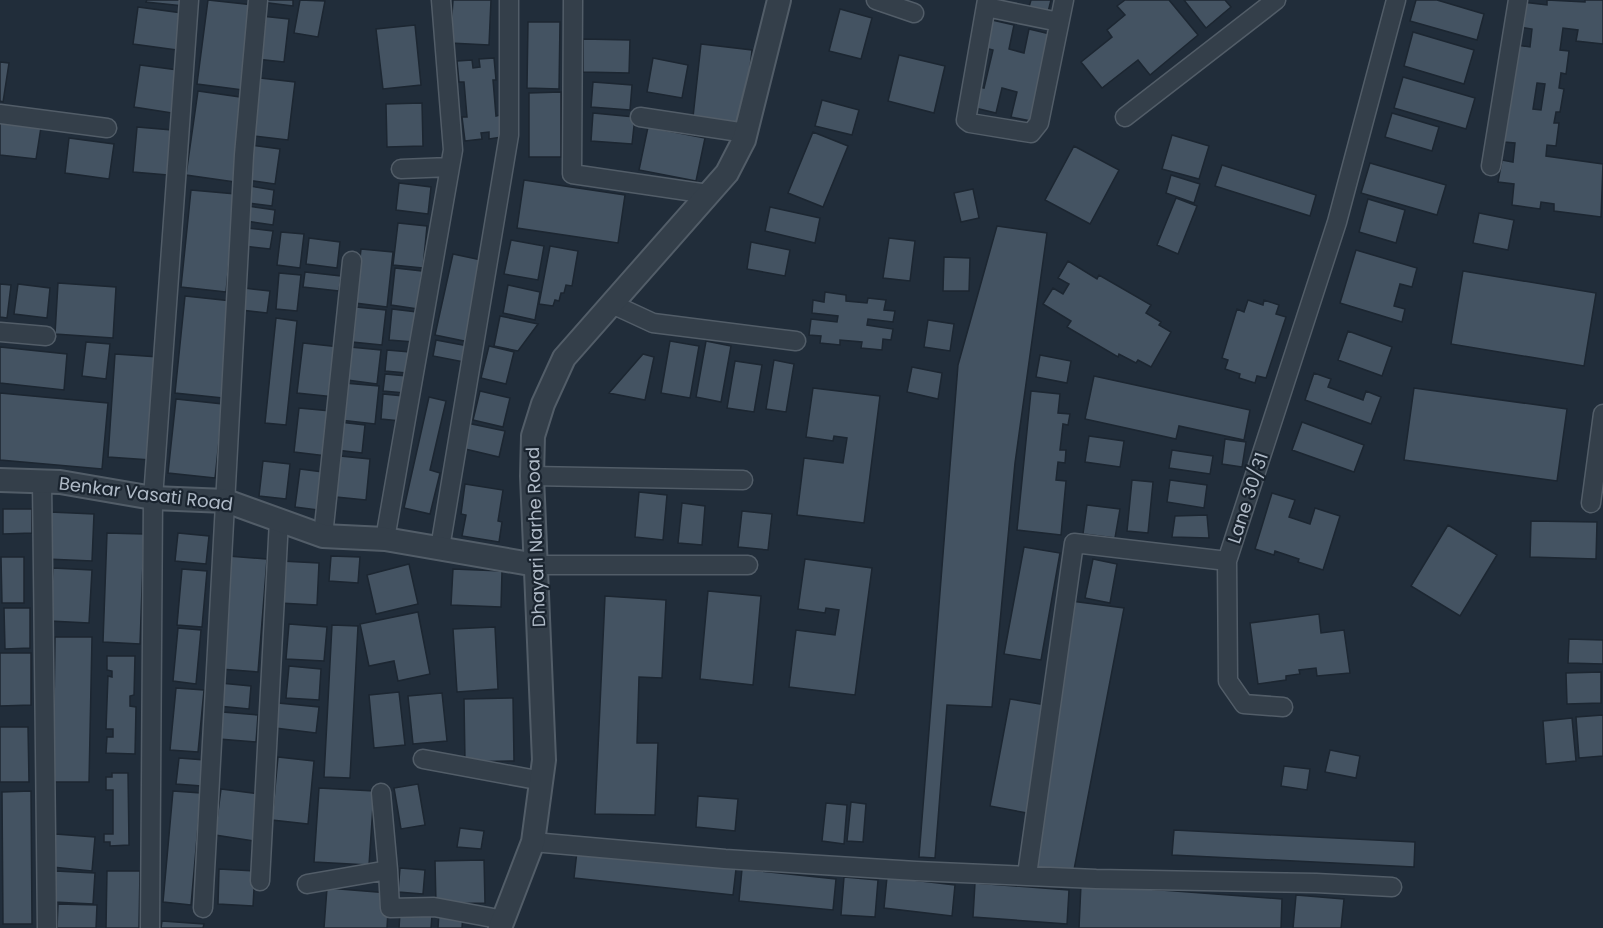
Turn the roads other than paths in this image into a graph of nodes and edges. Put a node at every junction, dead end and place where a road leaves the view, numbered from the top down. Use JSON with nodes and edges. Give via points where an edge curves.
{"nodes":[{"id":1,"x":189,"y":0,"type":"edge"},
{"id":2,"x":258,"y":0,"type":"edge"},
{"id":3,"x":441,"y":0,"type":"edge"},
{"id":4,"x":508,"y":0,"type":"edge"},
{"id":5,"x":573,"y":0,"type":"edge"},
{"id":6,"x":779,"y":0,"type":"edge"},
{"id":7,"x":876,"y":0,"type":"edge"},
{"id":8,"x":1064,"y":0,"type":"edge"},
{"id":9,"x":1276,"y":0,"type":"edge"},
{"id":10,"x":1396,"y":0,"type":"edge"},
{"id":11,"x":1518,"y":0,"type":"edge"},
{"id":12,"x":987,"y":4,"type":"edge"},
{"id":13,"x":914,"y":13,"type":"dead end"},
{"id":14,"x":1059,"y":22,"type":"junction"},
{"id":15,"x":0,"y":114,"type":"edge"},
{"id":16,"x":640,"y":117,"type":"dead end"},
{"id":17,"x":1125,"y":117,"type":"dead end"},
{"id":18,"x":107,"y":128,"type":"dead end"},
{"id":19,"x":746,"y":133,"type":"junction"},
{"id":20,"x":1491,"y":166,"type":"dead end"},
{"id":21,"x":450,"y":167,"type":"junction"},
{"id":22,"x":401,"y":169,"type":"dead end"},
{"id":23,"x":708,"y":194,"type":"junction"},
{"id":24,"x":352,"y":261,"type":"dead end"},
{"id":25,"x":612,"y":304,"type":"junction"},
{"id":26,"x":0,"y":332,"type":"edge"},
{"id":27,"x":46,"y":336,"type":"dead end"},
{"id":28,"x":796,"y":341,"type":"dead end"},
{"id":29,"x":1603,"y":414,"type":"edge"},
{"id":30,"x":532,"y":476,"type":"junction"},
{"id":31,"x":0,"y":480,"type":"edge"},
{"id":32,"x":743,"y":480,"type":"dead end"},
{"id":33,"x":42,"y":481,"type":"junction"},
{"id":34,"x":153,"y":498,"type":"junction"},
{"id":35,"x":226,"y":501,"type":"junction"},
{"id":36,"x":1591,"y":503,"type":"dead end"},
{"id":37,"x":279,"y":520,"type":"junction"},
{"id":38,"x":323,"y":536,"type":"junction"},
{"id":39,"x":385,"y":539,"type":"junction"},
{"id":40,"x":440,"y":548,"type":"junction"},
{"id":41,"x":1227,"y":561,"type":"junction"},
{"id":42,"x":536,"y":565,"type":"junction"},
{"id":43,"x":748,"y":565,"type":"dead end"},
{"id":44,"x":1283,"y":707,"type":"dead end"},
{"id":45,"x":423,"y":759,"type":"dead end"},
{"id":46,"x":542,"y":781,"type":"junction"},
{"id":47,"x":381,"y":793,"type":"dead end"},
{"id":48,"x":533,"y":842,"type":"junction"},
{"id":49,"x":388,"y":870,"type":"junction"},
{"id":50,"x":1027,"y":875,"type":"junction"},
{"id":51,"x":260,"y":881,"type":"dead end"},
{"id":52,"x":307,"y":884,"type":"dead end"},
{"id":53,"x":1392,"y":887,"type":"dead end"},
{"id":54,"x":203,"y":908,"type":"dead end"},
{"id":55,"x":502,"y":924,"type":"edge"},
{"id":56,"x":47,"y":928,"type":"edge"},
{"id":57,"x":150,"y":928,"type":"edge"}],
"edges":[{"from":1,"to":34,"type":"street"},
{"from":2,"to":35,"type":"street","via":[[244,154]]},
{"from":3,"to":21,"type":"street","via":[[453,150]]},
{"from":4,"to":40,"type":"street","via":[[509,135]]},
{"from":5,"to":23,"type":"street","via":[[572,174]]},
{"from":6,"to":19,"type":"street","name":"Dhayari Narhe Road"},
{"from":7,"to":13,"type":"street"},
{"from":8,"to":14,"type":"street"},
{"from":9,"to":17,"type":"street"},
{"from":10,"to":41,"type":"street","name":"Lane 30/31","via":[[1337,222]]},
{"from":11,"to":20,"type":"street"},
{"from":12,"to":14,"type":"street"},
{"from":12,"to":14,"type":"street","via":[[966,117],[970,123],[1031,133],[1036,129]]},
{"from":15,"to":18,"type":"street"},
{"from":16,"to":19,"type":"street"},
{"from":19,"to":23,"type":"street","name":"Dhayari Narhe Road","via":[[727,172]]},
{"from":21,"to":22,"type":"street"},
{"from":21,"to":39,"type":"street"},
{"from":23,"to":25,"type":"street","name":"Dhayari Narhe Road"},
{"from":24,"to":38,"type":"street"},
{"from":25,"to":28,"type":"street","via":[[653,323]]},
{"from":25,"to":30,"type":"street","name":"Dhayari Narhe Road","via":[[564,358],[532,436]]},
{"from":26,"to":27,"type":"street"},
{"from":29,"to":36,"type":"street"},
{"from":30,"to":32,"type":"street"},
{"from":30,"to":42,"type":"street","name":"Dhayari Narhe Road"},
{"from":31,"to":33,"type":"street","name":"Benkar Vasati Road"},
{"from":33,"to":34,"type":"street","name":"Benkar Vasati Road"},
{"from":33,"to":56,"type":"street"},
{"from":34,"to":35,"type":"street","name":"Benkar Vasati Road"},
{"from":34,"to":57,"type":"street"},
{"from":35,"to":37,"type":"street","name":"Benkar Vasati Road"},
{"from":35,"to":54,"type":"street"},
{"from":37,"to":38,"type":"street","name":"Benkar Vasati Road"},
{"from":37,"to":51,"type":"street"},
{"from":38,"to":39,"type":"street","name":"Benkar Vasati Road"},
{"from":39,"to":40,"type":"street","name":"Benkar Vasati Road"},
{"from":40,"to":42,"type":"street","name":"Benkar Vasati Road"},
{"from":41,"to":44,"type":"street","via":[[1228,681],[1244,704]]},
{"from":41,"to":50,"type":"street","name":"Lane 30/31","via":[[1074,543]]},
{"from":42,"to":43,"type":"street"},
{"from":42,"to":46,"type":"street","name":"Dhayari Narhe Road"},
{"from":45,"to":46,"type":"street"},
{"from":46,"to":48,"type":"street","name":"Dhayari Narhe Road"},
{"from":47,"to":49,"type":"street"},
{"from":48,"to":50,"type":"street","via":[[725,859]]},
{"from":48,"to":55,"type":"street","name":"Dhayari Narhe Road"},
{"from":49,"to":52,"type":"street"},
{"from":49,"to":55,"type":"street","via":[[390,908],[434,907]]},
{"from":50,"to":53,"type":"street"}]}
